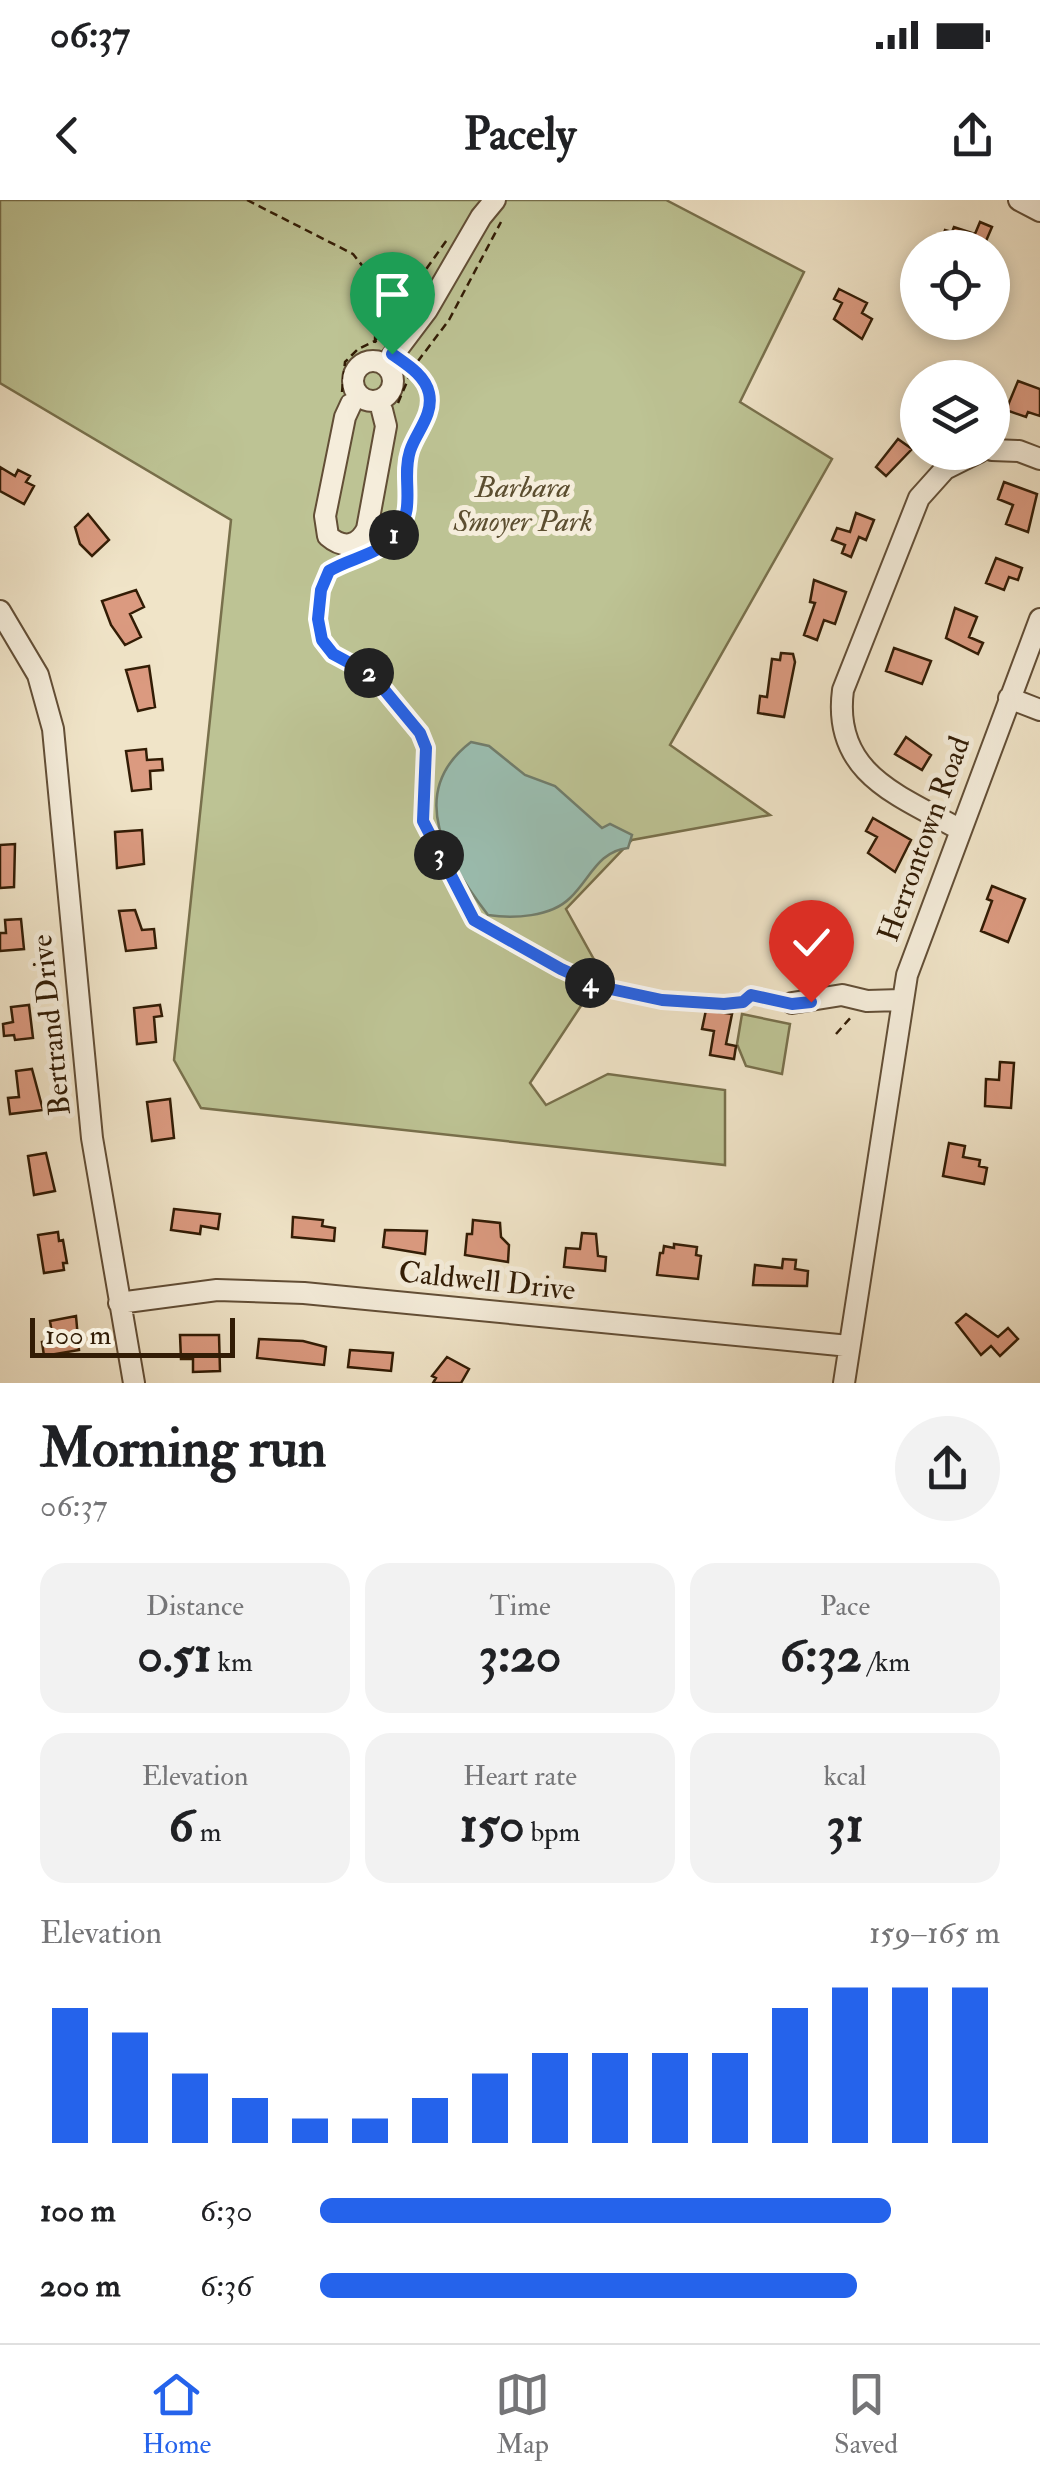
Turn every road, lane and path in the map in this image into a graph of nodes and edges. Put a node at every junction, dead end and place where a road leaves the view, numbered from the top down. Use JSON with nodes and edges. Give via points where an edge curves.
{"nodes":[{"id":1,"x":248,"y":200,"type":"edge"},
{"id":2,"x":1019,"y":200,"type":"edge"},
{"id":3,"x":498,"y":210,"type":"edge"},
{"id":4,"x":1040,"y":211,"type":"edge"},
{"id":5,"x":376,"y":283,"type":"junction"},
{"id":6,"x":413,"y":285,"type":"dead end"},
{"id":7,"x":389,"y":359,"type":"junction"},
{"id":8,"x":412,"y":369,"type":"junction"},
{"id":9,"x":351,"y":404,"type":"dead end"},
{"id":10,"x":382,"y":410,"type":"dead end"},
{"id":11,"x":1010,"y":451,"type":"edge"},
{"id":12,"x":1040,"y":459,"type":"edge"},
{"id":13,"x":943,"y":470,"type":"edge"},
{"id":14,"x":0,"y":611,"type":"edge"},
{"id":15,"x":1040,"y":619,"type":"edge"},
{"id":16,"x":1009,"y":698,"type":"junction"},
{"id":17,"x":1040,"y":710,"type":"edge"},
{"id":18,"x":959,"y":830,"type":"junction"},
{"id":19,"x":901,"y":1000,"type":"junction"},
{"id":20,"x":867,"y":1001,"type":"junction"},
{"id":21,"x":792,"y":1004,"type":"joint"},
{"id":22,"x":836,"y":1034,"type":"dead end"},
{"id":23,"x":119,"y":1303,"type":"junction"},
{"id":24,"x":850,"y":1346,"type":"junction"},
{"id":25,"x":134,"y":1383,"type":"edge"},
{"id":26,"x":844,"y":1383,"type":"edge"}],
"edges":[{"from":1,"to":5,"type":"path","via":[[353,254]]},
{"from":2,"to":4,"type":"street"},
{"from":3,"to":7,"type":"street","via":[[481,217],[427,310]]},
{"from":3,"to":8,"type":"path","via":[[450,320]]},
{"from":5,"to":6,"type":"path"},
{"from":5,"to":7,"type":"path","via":[[374,341]]},
{"from":7,"to":8,"type":"path"},
{"from":8,"to":21,"type":"path","via":[[429,390],[430,406],[410,449],[407,514],[382,548],[329,571],[318,619],[333,654],[372,675],[420,733],[426,748],[423,821],[455,890],[481,926],[601,987],[662,1000],[724,1004],[751,995]]},
{"from":9,"to":10,"type":"street","via":[[325,516],[328,536],[337,544],[351,546],[367,529],[386,426]]},
{"from":11,"to":12,"type":"street"},
{"from":13,"to":18,"type":"street","via":[[919,498],[840,711],[849,748],[872,779]]},
{"from":14,"to":23,"type":"street","name":"Bertrand Drive","via":[[38,675],[53,729],[92,1138]]},
{"from":15,"to":16,"type":"street","name":"Herrontown Road"},
{"from":16,"to":17,"type":"street"},
{"from":16,"to":18,"type":"street","name":"Herrontown Road"},
{"from":18,"to":19,"type":"street","name":"Herrontown Road"},
{"from":19,"to":20,"type":"street"},
{"from":19,"to":24,"type":"street","name":"Herrontown Road"},
{"from":20,"to":21,"type":"street","via":[[842,994]]},
{"from":20,"to":22,"type":"path"},
{"from":23,"to":24,"type":"street","name":"Caldwell Drive","via":[[186,1291],[304,1293]]},
{"from":23,"to":25,"type":"street","name":"Bertrand Drive"},
{"from":24,"to":26,"type":"street","name":"Herrontown Road"}]}
